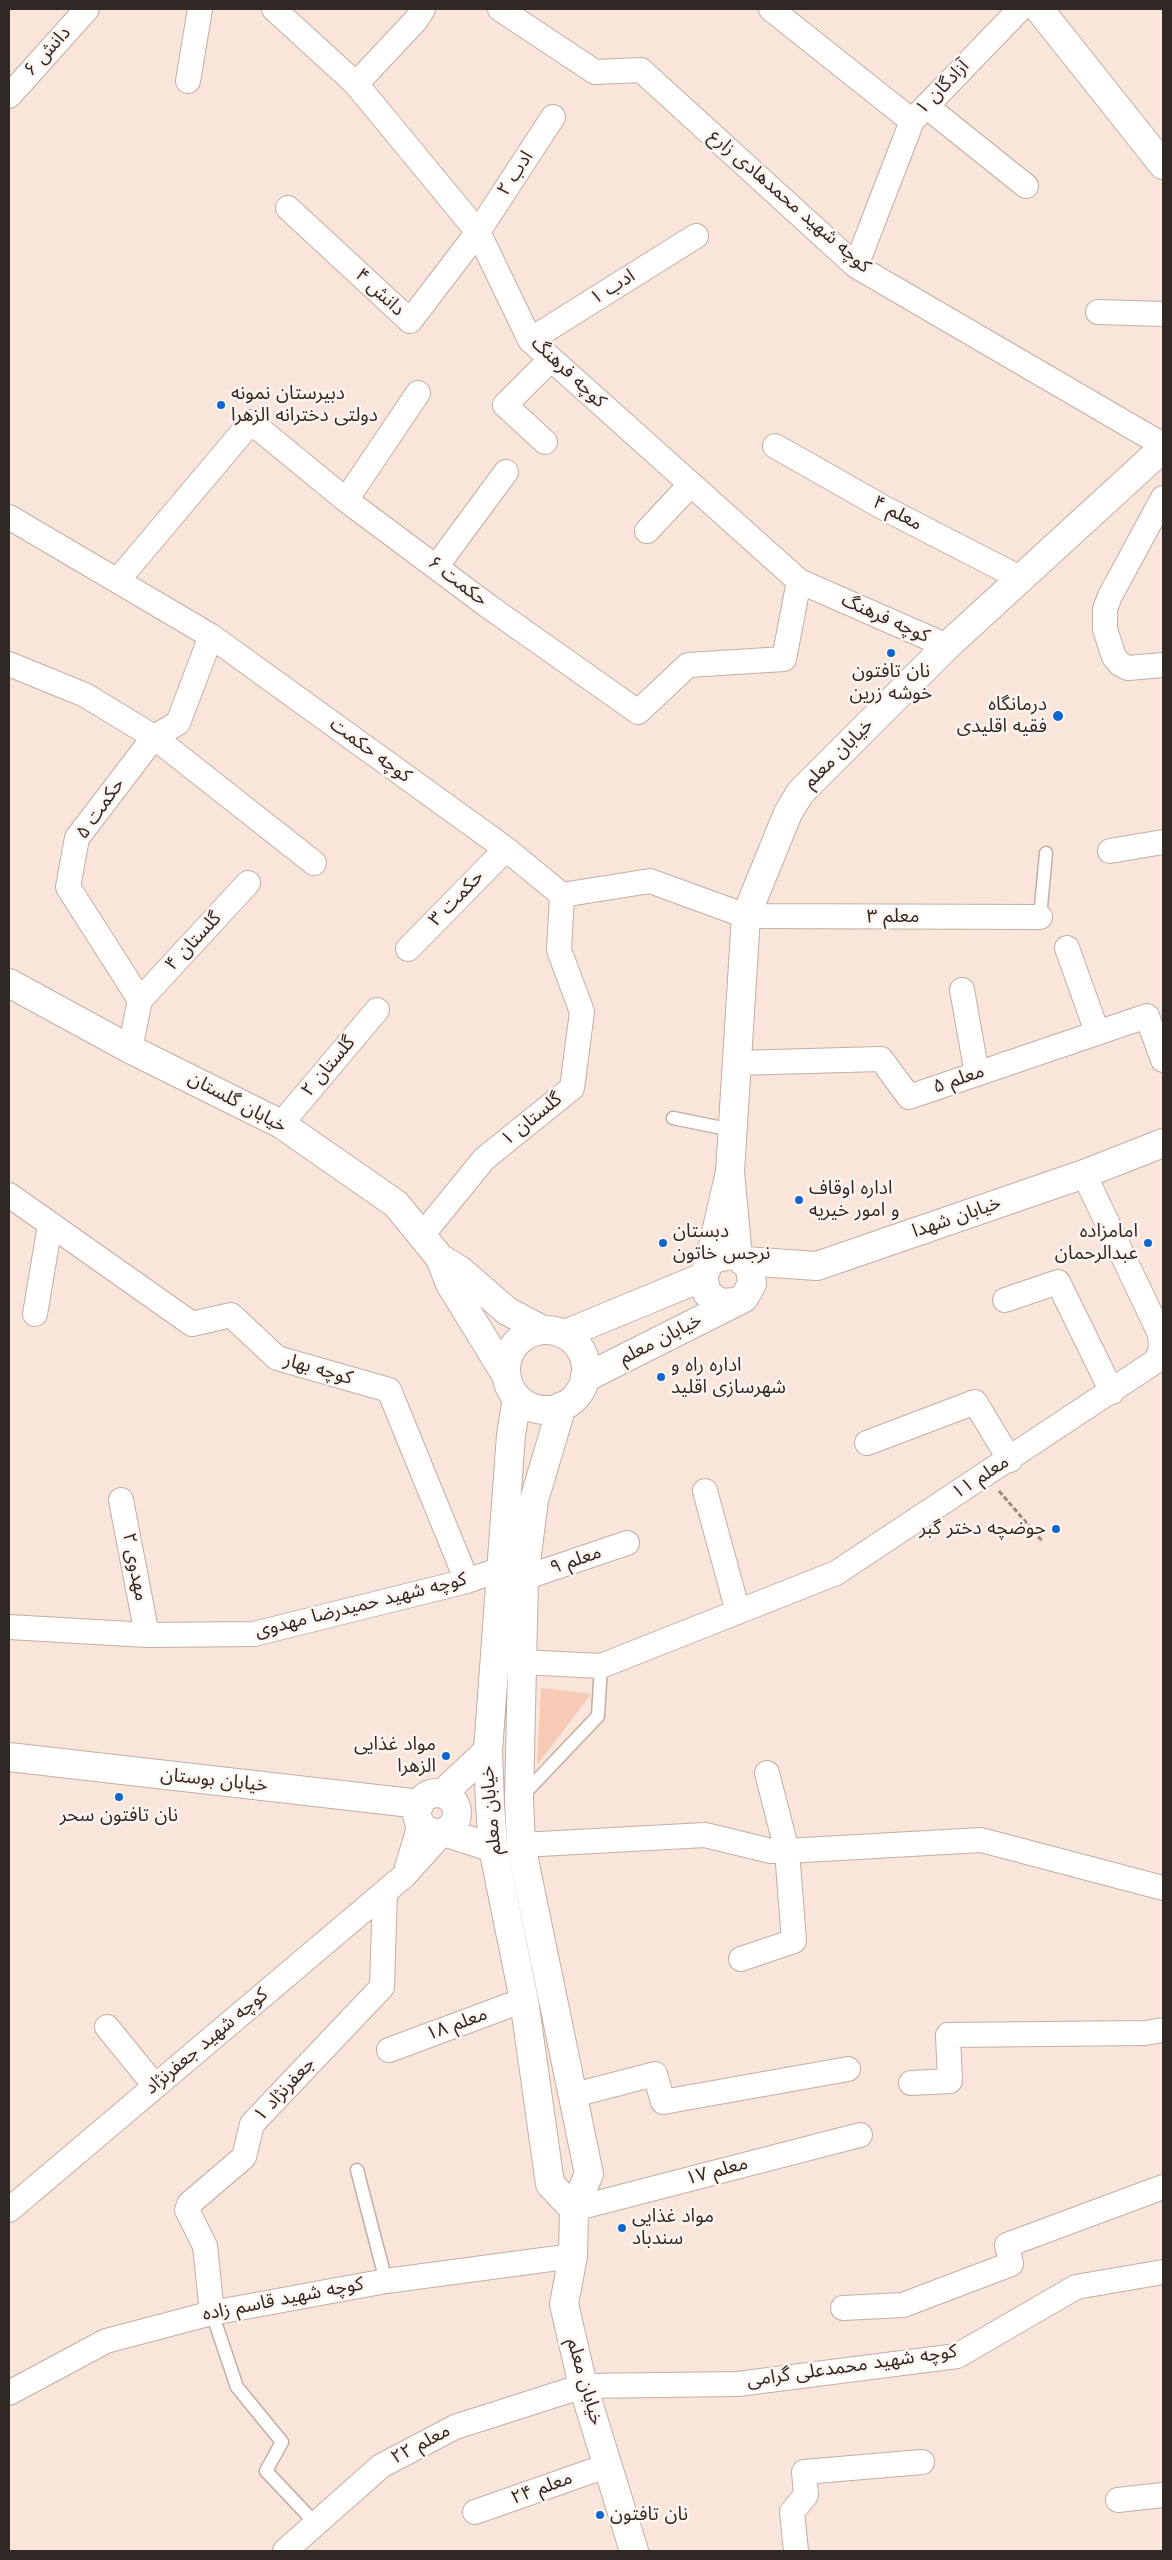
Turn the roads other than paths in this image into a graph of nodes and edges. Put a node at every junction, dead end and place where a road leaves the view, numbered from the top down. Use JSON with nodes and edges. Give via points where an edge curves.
{"nodes":[{"id":1,"x":87,"y":9,"type":"edge"},
{"id":2,"x":200,"y":9,"type":"edge"},
{"id":3,"x":274,"y":9,"type":"edge"},
{"id":4,"x":423,"y":9,"type":"edge"},
{"id":5,"x":500,"y":9,"type":"edge"},
{"id":6,"x":771,"y":9,"type":"edge"},
{"id":7,"x":1020,"y":9,"type":"edge"},
{"id":8,"x":1039,"y":9,"type":"edge"},
{"id":9,"x":188,"y":81,"type":"dead end"},
{"id":10,"x":356,"y":84,"type":"junction"},
{"id":11,"x":9,"y":96,"type":"edge"},
{"id":12,"x":919,"y":113,"type":"junction"},
{"id":13,"x":553,"y":117,"type":"dead end"},
{"id":14,"x":1163,"y":165,"type":"edge"},
{"id":15,"x":1026,"y":186,"type":"dead end"},
{"id":16,"x":288,"y":208,"type":"dead end"},
{"id":17,"x":478,"y":232,"type":"junction"},
{"id":18,"x":696,"y":236,"type":"dead end"},
{"id":19,"x":856,"y":266,"type":"junction"},
{"id":20,"x":1098,"y":312,"type":"dead end"},
{"id":21,"x":1163,"y":314,"type":"edge"},
{"id":22,"x":530,"y":340,"type":"junction"},
{"id":23,"x":551,"y":359,"type":"junction"},
{"id":24,"x":418,"y":393,"type":"dead end"},
{"id":25,"x":545,"y":442,"type":"dead end"},
{"id":26,"x":775,"y":446,"type":"dead end"},
{"id":27,"x":1163,"y":446,"type":"edge"},
{"id":28,"x":506,"y":472,"type":"dead end"},
{"id":29,"x":691,"y":484,"type":"junction"},
{"id":30,"x":1163,"y":498,"type":"edge"},
{"id":31,"x":346,"y":500,"type":"junction"},
{"id":32,"x":9,"y":517,"type":"edge"},
{"id":33,"x":647,"y":531,"type":"dead end"},
{"id":34,"x":436,"y":566,"type":"junction"},
{"id":35,"x":1022,"y":579,"type":"junction"},
{"id":36,"x":118,"y":580,"type":"junction"},
{"id":37,"x":798,"y":581,"type":"junction"},
{"id":38,"x":211,"y":636,"type":"junction"},
{"id":39,"x":947,"y":646,"type":"junction"},
{"id":40,"x":9,"y":664,"type":"edge"},
{"id":41,"x":1163,"y":665,"type":"edge"},
{"id":42,"x":154,"y":737,"type":"junction"},
{"id":43,"x":1163,"y":842,"type":"edge"},
{"id":44,"x":506,"y":849,"type":"junction"},
{"id":45,"x":1110,"y":851,"type":"dead end"},
{"id":46,"x":1046,"y":853,"type":"dead end"},
{"id":47,"x":314,"y":864,"type":"dead end"},
{"id":48,"x":248,"y":883,"type":"dead end"},
{"id":49,"x":562,"y":895,"type":"junction"},
{"id":50,"x":746,"y":916,"type":"junction"},
{"id":51,"x":1040,"y":917,"type":"joint"},
{"id":52,"x":1067,"y":948,"type":"dead end"},
{"id":53,"x":408,"y":949,"type":"dead end"},
{"id":54,"x":9,"y":983,"type":"edge"},
{"id":55,"x":962,"y":990,"type":"dead end"},
{"id":56,"x":140,"y":1000,"type":"junction"},
{"id":57,"x":378,"y":1010,"type":"dead end"},
{"id":58,"x":1097,"y":1032,"type":"junction"},
{"id":59,"x":130,"y":1048,"type":"junction"},
{"id":60,"x":1163,"y":1060,"type":"edge"},
{"id":61,"x":736,"y":1063,"type":"junction"},
{"id":62,"x":977,"y":1074,"type":"junction"},
{"id":63,"x":673,"y":1118,"type":"dead end"},
{"id":64,"x":281,"y":1124,"type":"junction"},
{"id":65,"x":732,"y":1130,"type":"junction"},
{"id":66,"x":1163,"y":1143,"type":"edge"},
{"id":67,"x":730,"y":1172,"type":"junction"},
{"id":68,"x":1084,"y":1174,"type":"junction"},
{"id":69,"x":9,"y":1195,"type":"edge"},
{"id":70,"x":50,"y":1225,"type":"junction"},
{"id":71,"x":423,"y":1234,"type":"junction"},
{"id":72,"x":440,"y":1258,"type":"junction"},
{"id":73,"x":742,"y":1259,"type":"junction"},
{"id":74,"x":706,"y":1270,"type":"junction"},
{"id":75,"x":1005,"y":1300,"type":"dead end"},
{"id":76,"x":736,"y":1302,"type":"junction"},
{"id":77,"x":34,"y":1314,"type":"dead end"},
{"id":78,"x":553,"y":1332,"type":"junction"},
{"id":79,"x":585,"y":1378,"type":"junction"},
{"id":80,"x":511,"y":1387,"type":"junction"},
{"id":81,"x":1112,"y":1392,"type":"junction"},
{"id":82,"x":562,"y":1406,"type":"junction"},
{"id":83,"x":867,"y":1443,"type":"dead end"},
{"id":84,"x":1010,"y":1460,"type":"junction"},
{"id":85,"x":705,"y":1491,"type":"dead end"},
{"id":86,"x":121,"y":1500,"type":"dead end"},
{"id":87,"x":627,"y":1543,"type":"dead end"},
{"id":88,"x":513,"y":1574,"type":"junction"},
{"id":89,"x":467,"y":1581,"type":"junction"},
{"id":90,"x":738,"y":1612,"type":"junction"},
{"id":91,"x":9,"y":1627,"type":"edge"},
{"id":92,"x":147,"y":1634,"type":"junction"},
{"id":93,"x":522,"y":1662,"type":"junction"},
{"id":94,"x":601,"y":1666,"type":"junction"},
{"id":95,"x":488,"y":1751,"type":"junction"},
{"id":96,"x":9,"y":1757,"type":"edge"},
{"id":97,"x":767,"y":1773,"type":"dead end"},
{"id":98,"x":519,"y":1799,"type":"junction"},
{"id":99,"x":432,"y":1813,"type":"junction"},
{"id":100,"x":521,"y":1845,"type":"junction"},
{"id":101,"x":493,"y":1848,"type":"junction"},
{"id":102,"x":787,"y":1851,"type":"junction"},
{"id":103,"x":1163,"y":1888,"type":"edge"},
{"id":104,"x":385,"y":1892,"type":"junction"},
{"id":105,"x":741,"y":1959,"type":"dead end"},
{"id":106,"x":524,"y":2000,"type":"junction"},
{"id":107,"x":107,"y":2027,"type":"dead end"},
{"id":108,"x":1163,"y":2030,"type":"edge"},
{"id":109,"x":390,"y":2050,"type":"dead end"},
{"id":110,"x":848,"y":2069,"type":"dead end"},
{"id":111,"x":911,"y":2083,"type":"dead end"},
{"id":112,"x":155,"y":2086,"type":"junction"},
{"id":113,"x":574,"y":2095,"type":"junction"},
{"id":114,"x":860,"y":2135,"type":"dead end"},
{"id":115,"x":357,"y":2170,"type":"dead end"},
{"id":116,"x":1163,"y":2187,"type":"edge"},
{"id":117,"x":574,"y":2208,"type":"junction"},
{"id":118,"x":9,"y":2210,"type":"edge"},
{"id":119,"x":572,"y":2256,"type":"junction"},
{"id":120,"x":1163,"y":2272,"type":"edge"},
{"id":121,"x":386,"y":2281,"type":"junction"},
{"id":122,"x":843,"y":2308,"type":"dead end"},
{"id":123,"x":212,"y":2313,"type":"junction"},
{"id":124,"x":583,"y":2386,"type":"junction"},
{"id":125,"x":9,"y":2393,"type":"edge"},
{"id":126,"x":922,"y":2462,"type":"dead end"},
{"id":127,"x":609,"y":2465,"type":"junction"},
{"id":128,"x":1163,"y":2496,"type":"edge"},
{"id":129,"x":1118,"y":2500,"type":"dead end"},
{"id":130,"x":476,"y":2512,"type":"dead end"},
{"id":131,"x":317,"y":2525,"type":"junction"},
{"id":132,"x":285,"y":2551,"type":"edge"},
{"id":133,"x":634,"y":2551,"type":"edge"},
{"id":134,"x":796,"y":2551,"type":"edge"}],
"edges":[{"from":1,"to":11,"type":"street","name":"دانش ۶"},
{"from":2,"to":9,"type":"street"},
{"from":3,"to":10,"type":"street","name":"کوچه فرهنگ"},
{"from":4,"to":10,"type":"street"},
{"from":5,"to":19,"type":"street","name":"کوچه شهید محمدهادی زارع","via":[[595,72],[641,70]]},
{"from":6,"to":12,"type":"street"},
{"from":7,"to":12,"type":"street","name":"آزادگان ۱"},
{"from":8,"to":14,"type":"main road"},
{"from":10,"to":17,"type":"street","name":"کوچه فرهنگ"},
{"from":12,"to":15,"type":"street"},
{"from":12,"to":19,"type":"street","name":"آزادگان ۱"},
{"from":13,"to":17,"type":"street","name":"ادب ۲"},
{"from":16,"to":17,"type":"street","name":"دانش ۴","via":[[410,321]]},
{"from":17,"to":22,"type":"street","name":"کوچه فرهنگ"},
{"from":18,"to":22,"type":"street","name":"ادب ۱"},
{"from":19,"to":27,"type":"street","name":"کوچه شهید محمدهادی زارع"},
{"from":20,"to":21,"type":"street"},
{"from":22,"to":23,"type":"street","name":"کوچه فرهنگ"},
{"from":23,"to":25,"type":"street","via":[[505,405]]},
{"from":23,"to":29,"type":"street","name":"کوچه فرهنگ"},
{"from":24,"to":31,"type":"street"},
{"from":26,"to":35,"type":"street","name":"معلم ۴","via":[[884,508]]},
{"from":27,"to":35,"type":"main road","name":"خیابان معلم"},
{"from":28,"to":34,"type":"street"},
{"from":29,"to":33,"type":"street"},
{"from":29,"to":37,"type":"street","name":"کوچه فرهنگ"},
{"from":30,"to":41,"type":"street","via":[[1105,609],[1106,629],[1114,657],[1120,664],[1128,668]]},
{"from":31,"to":34,"type":"street","name":"حکمت ۶"},
{"from":31,"to":36,"type":"street","name":"حکمت ۶","via":[[251,422]]},
{"from":32,"to":36,"type":"street","name":"کوچه حکمت"},
{"from":34,"to":37,"type":"street","name":"حکمت ۶","via":[[638,712],[688,665],[784,659]]},
{"from":35,"to":39,"type":"main road","name":"خیابان معلم"},
{"from":36,"to":38,"type":"street","name":"کوچه حکمت"},
{"from":37,"to":39,"type":"street","name":"کوچه فرهنگ"},
{"from":38,"to":42,"type":"street","name":"حکمت ۵","via":[[178,723]]},
{"from":38,"to":44,"type":"street","name":"کوچه حکمت"},
{"from":39,"to":50,"type":"main road","name":"خیابان معلم","via":[[800,793],[788,813]]},
{"from":40,"to":42,"type":"street","via":[[85,696]]},
{"from":42,"to":47,"type":"street"},
{"from":42,"to":56,"type":"street","name":"حکمت ۵","via":[[77,838],[68,886]]},
{"from":43,"to":45,"type":"street"},
{"from":44,"to":49,"type":"street","name":"کوچه حکمت"},
{"from":44,"to":53,"type":"street","name":"حکمت ۳"},
{"from":46,"to":51,"type":"lane"},
{"from":48,"to":56,"type":"street","name":"گلستان ۴"},
{"from":49,"to":50,"type":"street","via":[[650,881]]},
{"from":49,"to":71,"type":"street","name":"گلستان ۱","via":[[559,950],[582,1012],[572,1088],[484,1159]]},
{"from":50,"to":51,"type":"street","name":"معلم ۳"},
{"from":50,"to":61,"type":"main road","name":"خیابان معلم"},
{"from":52,"to":58,"type":"street"},
{"from":54,"to":59,"type":"main road","name":"خیابان گلستان"},
{"from":55,"to":62,"type":"street"},
{"from":56,"to":59,"type":"street"},
{"from":57,"to":64,"type":"street","name":"گلستان ۲"},
{"from":58,"to":60,"type":"street","name":"معلم ۵","via":[[1147,1016]]},
{"from":58,"to":62,"type":"street","name":"معلم ۵"},
{"from":59,"to":64,"type":"main road","name":"خیابان گلستان"},
{"from":61,"to":62,"type":"street","name":"معلم ۵","via":[[881,1059],[909,1097]]},
{"from":61,"to":65,"type":"main road","name":"خیابان معلم"},
{"from":63,"to":65,"type":"lane"},
{"from":64,"to":71,"type":"main road","name":"خیابان گلستان","via":[[396,1204]]},
{"from":65,"to":67,"type":"main road","name":"خیابان معلم"},
{"from":66,"to":68,"type":"main road","name":"خیابان شهدا"},
{"from":67,"to":73,"type":"main road","name":"خیابان معلم"},
{"from":67,"to":74,"type":"main road","name":"خیابان معلم"},
{"from":68,"to":73,"type":"main road","name":"خیابان شهدا","via":[[817,1266]]},
{"from":68,"to":81,"type":"street","name":"معلم ۱۱","via":[[1160,1334],[1161,1349],[1156,1361]]},
{"from":69,"to":70,"type":"street","name":"کوچه بهار"},
{"from":70,"to":77,"type":"street"},
{"from":70,"to":89,"type":"street","name":"کوچه بهار","via":[[192,1324],[231,1315],[277,1358],[389,1390]]},
{"from":71,"to":72,"type":"main road","name":"خیابان گلستان"},
{"from":72,"to":78,"type":"main road","via":[[461,1271],[507,1311]]},
{"from":72,"to":80,"type":"main road","via":[[450,1284]]},
{"from":73,"to":74,"type":"main road","via":[[723,1255]]},
{"from":73,"to":76,"type":"main road","via":[[750,1268],[752,1284],[749,1292]]},
{"from":74,"to":76,"type":"main road","via":[[704,1285],[713,1299],[728,1304]]},
{"from":74,"to":78,"type":"main road","name":"خیابان معلم"},
{"from":75,"to":81,"type":"street","via":[[1058,1282]]},
{"from":76,"to":79,"type":"main road","name":"خیابان معلم"},
{"from":78,"to":79,"type":"main road","via":[[574,1340],[582,1353]]},
{"from":78,"to":80,"type":"main road","via":[[528,1333],[510,1350],[506,1363]]},
{"from":79,"to":82,"type":"main road","via":[[573,1400]]},
{"from":80,"to":82,"type":"main road","via":[[526,1405],[550,1410]]},
{"from":80,"to":88,"type":"main road","name":"خیابان معلم"},
{"from":81,"to":84,"type":"street","name":"معلم ۱۱"},
{"from":82,"to":88,"type":"main road","name":"خیابان معلم"},
{"from":83,"to":84,"type":"street","via":[[975,1402]]},
{"from":84,"to":90,"type":"street","name":"معلم ۱۱","via":[[836,1573]]},
{"from":85,"to":90,"type":"street"},
{"from":86,"to":92,"type":"street","name":"مهدوی ۲"},
{"from":87,"to":88,"type":"street","name":"معلم ۹"},
{"from":88,"to":89,"type":"street","name":"کوچه شهید حمیدرضا مهدوی"},
{"from":88,"to":93,"type":"main road","name":"خیابان معلم"},
{"from":88,"to":95,"type":"main road","name":"خیابان معلم"},
{"from":89,"to":92,"type":"street","name":"کوچه شهید حمیدرضا مهدوی","via":[[254,1634]]},
{"from":90,"to":94,"type":"street","name":"معلم ۱۱"},
{"from":91,"to":92,"type":"street","name":"کوچه شهید حمیدرضا مهدوی"},
{"from":93,"to":94,"type":"street","name":"معلم ۱۱"},
{"from":93,"to":98,"type":"main road","name":"خیابان معلم"},
{"from":94,"to":98,"type":"lane","via":[[598,1716]]},
{"from":95,"to":99,"type":"main road"},
{"from":95,"to":101,"type":"main road","name":"خیابان معلم"},
{"from":96,"to":99,"type":"main road","name":"خیابان بوستان"},
{"from":97,"to":102,"type":"street"},
{"from":98,"to":100,"type":"main road","name":"خیابان معلم"},
{"from":99,"to":101,"type":"main road","name":"خیابان بوستان"},
{"from":99,"to":104,"type":"street","name":"کوچه شهید جعفرنژاد","via":[[405,1875]]},
{"from":100,"to":102,"type":"street","via":[[705,1835],[771,1851]]},
{"from":100,"to":113,"type":"main road","name":"خیابان معلم"},
{"from":101,"to":106,"type":"main road","name":"خیابان معلم"},
{"from":102,"to":103,"type":"street","via":[[981,1840]]},
{"from":102,"to":105,"type":"street","via":[[794,1941]]},
{"from":104,"to":112,"type":"street","name":"کوچه شهید جعفرنژاد"},
{"from":104,"to":123,"type":"street","name":"جعفرنژاد ۱","via":[[382,1987],[252,2124],[244,2157],[189,2204],[187,2210],[205,2246]]},
{"from":106,"to":109,"type":"street","name":"معلم ۱۸"},
{"from":106,"to":117,"type":"main road","name":"خیابان معلم","via":[[550,2184]]},
{"from":107,"to":112,"type":"street"},
{"from":108,"to":111,"type":"street","via":[[1145,2033],[948,2035],[950,2081]]},
{"from":110,"to":113,"type":"street","via":[[663,2102],[655,2074]]},
{"from":112,"to":118,"type":"street","name":"کوچه شهید جعفرنژاد"},
{"from":113,"to":117,"type":"main road","name":"خیابان معلم","via":[[589,2174]]},
{"from":114,"to":117,"type":"street","name":"معلم ۱۷"},
{"from":115,"to":121,"type":"lane"},
{"from":116,"to":122,"type":"street","via":[[1007,2245],[1011,2264],[903,2305]]},
{"from":117,"to":119,"type":"main road","name":"خیابان معلم"},
{"from":119,"to":121,"type":"street","name":"کوچه شهید قاسم زاده"},
{"from":119,"to":124,"type":"main road","name":"خیابان معلم","via":[[564,2304]]},
{"from":120,"to":124,"type":"street","name":"کوچه شهید محمدعلی گرامی","via":[[1076,2287],[957,2356],[738,2384]]},
{"from":121,"to":123,"type":"street","name":"کوچه شهید قاسم زاده"},
{"from":123,"to":125,"type":"street","name":"کوچه شهید قاسم زاده","via":[[106,2340]]},
{"from":123,"to":131,"type":"lane","via":[[237,2387],[282,2442],[266,2471]]},
{"from":124,"to":127,"type":"main road","name":"خیابان معلم"},
{"from":124,"to":131,"type":"street","name":"معلم ۲۲","via":[[455,2427],[381,2466]]},
{"from":126,"to":134,"type":"street","via":[[804,2472],[806,2494],[792,2512]]},
{"from":127,"to":130,"type":"street","name":"معلم ۲۴"},
{"from":127,"to":133,"type":"main road","name":"خیابان معلم"},
{"from":128,"to":129,"type":"street"},
{"from":131,"to":132,"type":"street","name":"معلم ۲۲"}]}
